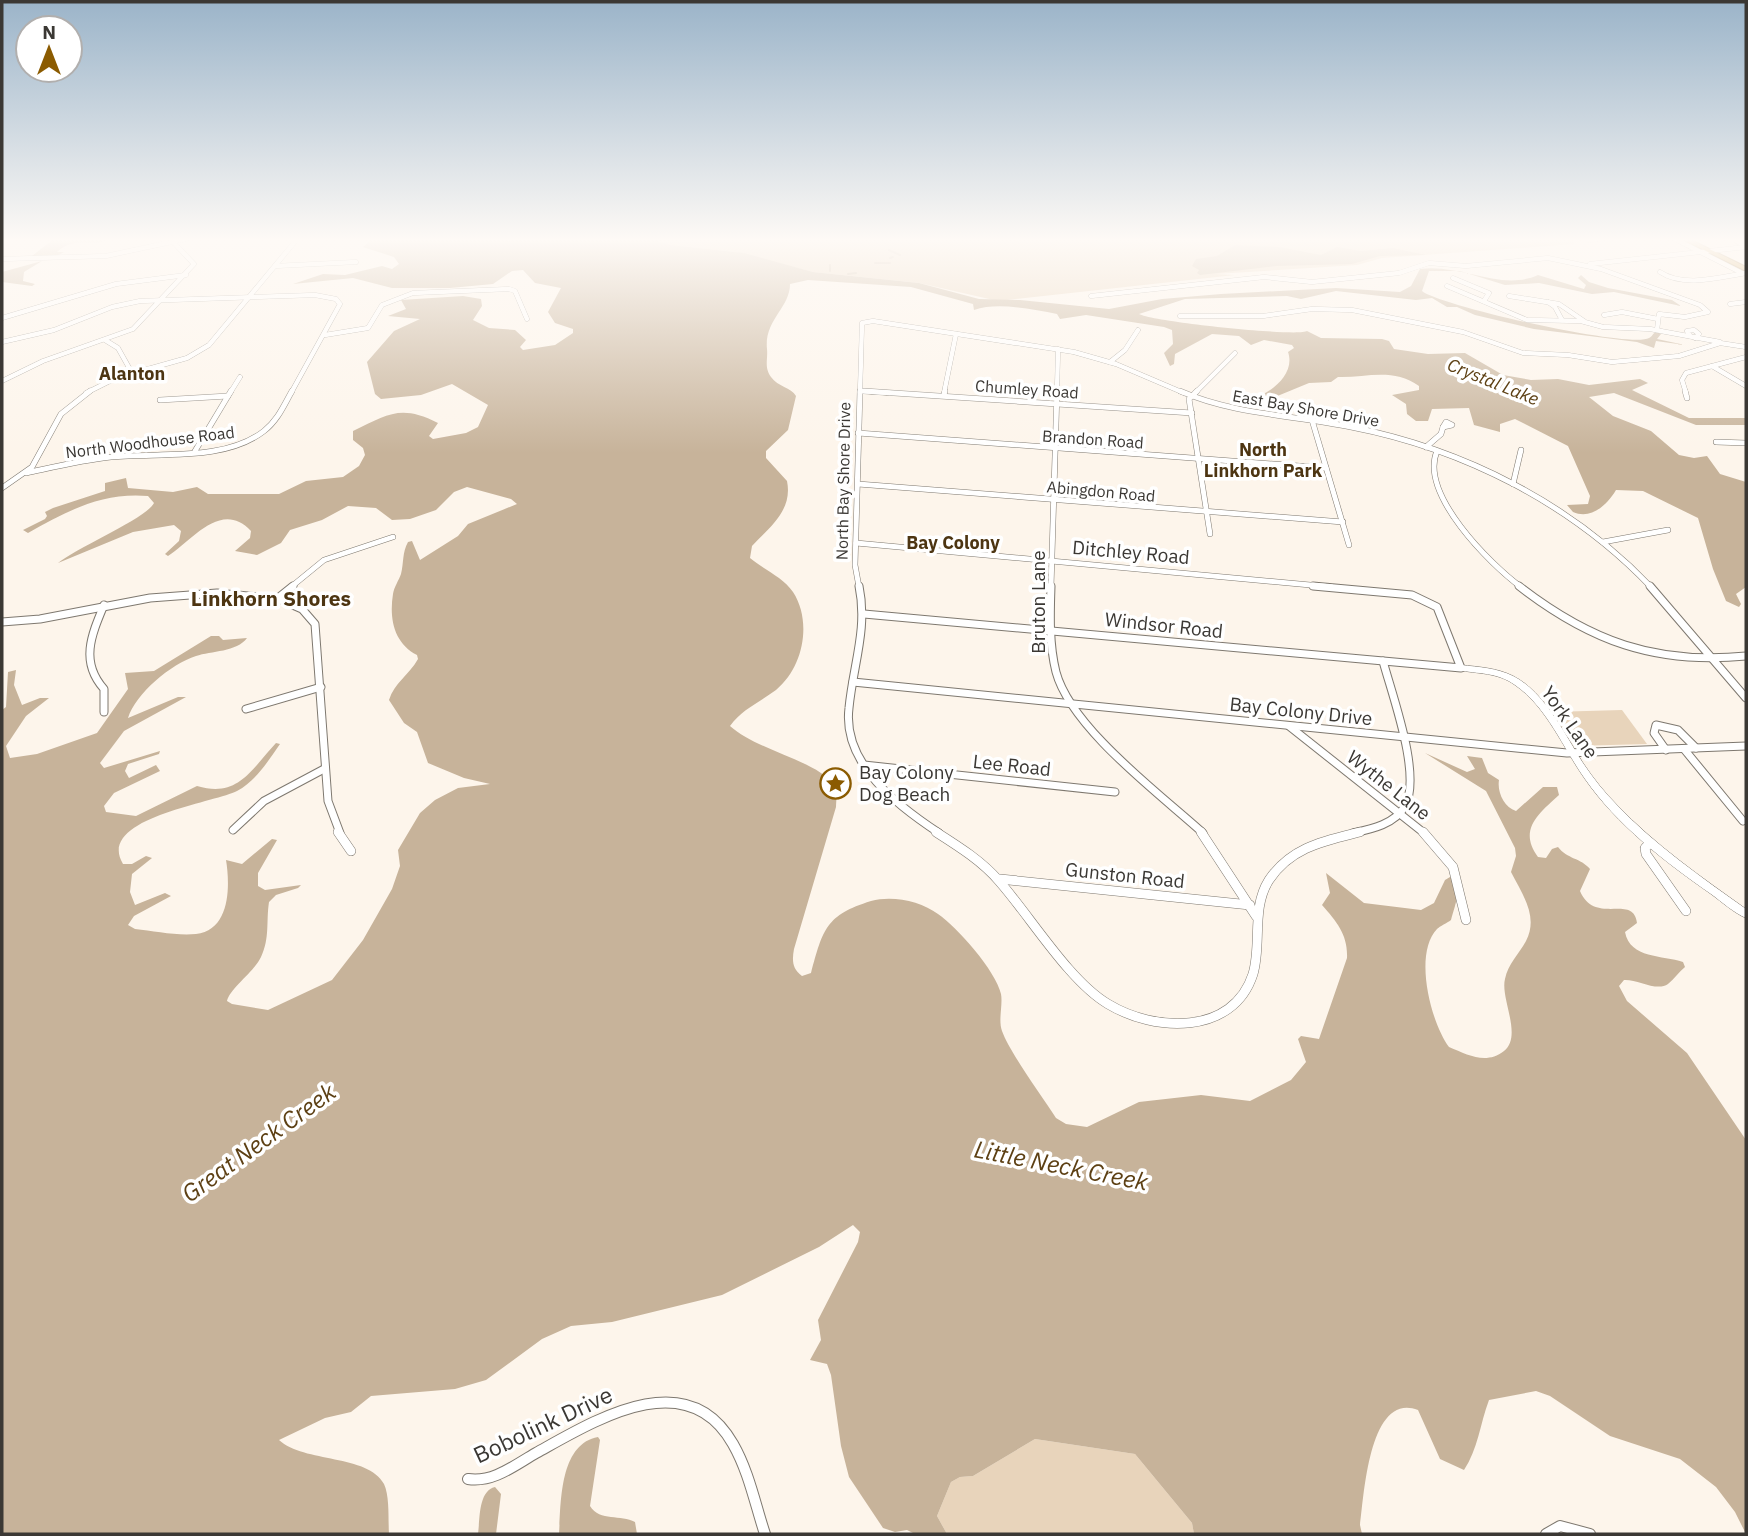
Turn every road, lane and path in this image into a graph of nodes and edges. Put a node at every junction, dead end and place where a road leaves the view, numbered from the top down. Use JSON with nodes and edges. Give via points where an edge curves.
{"nodes":[{"id":1,"x":37,"y":310,"type":"edge"},
{"id":2,"x":107,"y":310,"type":"edge"},
{"id":3,"x":153,"y":310,"type":"edge"},
{"id":4,"x":240,"y":310,"type":"edge"},
{"id":5,"x":339,"y":310,"type":"edge"},
{"id":6,"x":380,"y":310,"type":"edge"},
{"id":7,"x":524,"y":310,"type":"edge"},
{"id":8,"x":1307,"y":310,"type":"edge"},
{"id":9,"x":1339,"y":310,"type":"edge"},
{"id":10,"x":1503,"y":310,"type":"edge"},
{"id":11,"x":1556,"y":310,"type":"edge"},
{"id":12,"x":1573,"y":310,"type":"edge"},
{"id":13,"x":1705,"y":310,"type":"edge"},
{"id":14,"x":1604,"y":315,"type":"dead end"},
{"id":15,"x":1180,"y":316,"type":"dead end"},
{"id":16,"x":2,"y":318,"type":"edge"},
{"id":17,"x":527,"y":319,"type":"dead end"},
{"id":18,"x":1658,"y":319,"type":"junction"},
{"id":19,"x":1562,"y":320,"type":"junction"},
{"id":20,"x":1584,"y":321,"type":"junction"},
{"id":21,"x":863,"y":322,"type":"joint"},
{"id":22,"x":1138,"y":330,"type":"dead end"},
{"id":23,"x":1657,"y":330,"type":"junction"},
{"id":24,"x":956,"y":334,"type":"junction"},
{"id":25,"x":325,"y":335,"type":"junction"},
{"id":26,"x":1740,"y":337,"type":"dead end"},
{"id":27,"x":1706,"y":340,"type":"junction"},
{"id":28,"x":105,"y":341,"type":"junction"},
{"id":29,"x":2,"y":342,"type":"edge"},
{"id":30,"x":1723,"y":343,"type":"junction"},
{"id":31,"x":1735,"y":344,"type":"junction"},
{"id":32,"x":1712,"y":346,"type":"junction"},
{"id":33,"x":1746,"y":347,"type":"edge"},
{"id":34,"x":1058,"y":349,"type":"junction"},
{"id":35,"x":1235,"y":353,"type":"dead end"},
{"id":36,"x":1745,"y":358,"type":"edge"},
{"id":37,"x":1110,"y":362,"type":"junction"},
{"id":38,"x":1712,"y":366,"type":"junction"},
{"id":39,"x":132,"y":373,"type":"junction"},
{"id":40,"x":240,"y":377,"type":"dead end"},
{"id":41,"x":2,"y":381,"type":"edge"},
{"id":42,"x":1746,"y":386,"type":"edge"},
{"id":43,"x":861,"y":391,"type":"junction"},
{"id":44,"x":944,"y":395,"type":"junction"},
{"id":45,"x":228,"y":396,"type":"junction"},
{"id":46,"x":1192,"y":396,"type":"junction"},
{"id":47,"x":1687,"y":398,"type":"dead end"},
{"id":48,"x":160,"y":400,"type":"dead end"},
{"id":49,"x":1058,"y":403,"type":"junction"},
{"id":50,"x":1192,"y":413,"type":"junction"},
{"id":51,"x":1312,"y":420,"type":"junction"},
{"id":52,"x":1443,"y":427,"type":"dead end"},
{"id":53,"x":858,"y":433,"type":"junction"},
{"id":54,"x":1716,"y":442,"type":"dead end"},
{"id":55,"x":1746,"y":443,"type":"edge"},
{"id":56,"x":1426,"y":447,"type":"junction"},
{"id":57,"x":1056,"y":448,"type":"junction"},
{"id":58,"x":1521,"y":450,"type":"dead end"},
{"id":59,"x":195,"y":451,"type":"junction"},
{"id":60,"x":1437,"y":451,"type":"junction"},
{"id":61,"x":1200,"y":459,"type":"junction"},
{"id":62,"x":1326,"y":468,"type":"junction"},
{"id":63,"x":26,"y":472,"type":"junction"},
{"id":64,"x":858,"y":484,"type":"junction"},
{"id":65,"x":1513,"y":484,"type":"junction"},
{"id":66,"x":2,"y":488,"type":"edge"},
{"id":67,"x":1055,"y":499,"type":"junction"},
{"id":68,"x":1207,"y":511,"type":"junction"},
{"id":69,"x":1343,"y":522,"type":"junction"},
{"id":70,"x":1668,"y":530,"type":"dead end"},
{"id":71,"x":1210,"y":534,"type":"dead end"},
{"id":72,"x":393,"y":537,"type":"dead end"},
{"id":73,"x":1603,"y":542,"type":"junction"},
{"id":74,"x":856,"y":543,"type":"junction"},
{"id":75,"x":1349,"y":545,"type":"dead end"},
{"id":76,"x":1053,"y":561,"type":"junction"},
{"id":77,"x":278,"y":598,"type":"junction"},
{"id":78,"x":104,"y":605,"type":"junction"},
{"id":79,"x":864,"y":614,"type":"junction"},
{"id":80,"x":2,"y":622,"type":"edge"},
{"id":81,"x":1050,"y":630,"type":"junction"},
{"id":82,"x":1746,"y":656,"type":"edge"},
{"id":83,"x":1711,"y":657,"type":"junction"},
{"id":84,"x":1383,"y":661,"type":"junction"},
{"id":85,"x":1461,"y":668,"type":"junction"},
{"id":86,"x":853,"y":682,"type":"junction"},
{"id":87,"x":321,"y":687,"type":"junction"},
{"id":88,"x":1746,"y":698,"type":"edge"},
{"id":89,"x":1074,"y":705,"type":"junction"},
{"id":90,"x":246,"y":709,"type":"dead end"},
{"id":91,"x":104,"y":712,"type":"dead end"},
{"id":92,"x":1289,"y":726,"type":"junction"},
{"id":93,"x":1402,"y":737,"type":"junction"},
{"id":94,"x":1746,"y":746,"type":"edge"},
{"id":95,"x":1696,"y":748,"type":"junction"},
{"id":96,"x":1684,"y":749,"type":"junction"},
{"id":97,"x":1666,"y":750,"type":"junction"},
{"id":98,"x":1571,"y":754,"type":"junction"},
{"id":99,"x":864,"y":765,"type":"junction"},
{"id":100,"x":324,"y":769,"type":"junction"},
{"id":101,"x":1115,"y":792,"type":"dead end"},
{"id":102,"x":1400,"y":812,"type":"junction"},
{"id":103,"x":1742,"y":821,"type":"dead end"},
{"id":104,"x":233,"y":830,"type":"dead end"},
{"id":105,"x":1650,"y":843,"type":"junction"},
{"id":106,"x":351,"y":851,"type":"dead end"},
{"id":107,"x":997,"y":878,"type":"junction"},
{"id":108,"x":1250,"y":905,"type":"junction"},
{"id":109,"x":1686,"y":911,"type":"dead end"},
{"id":110,"x":1746,"y":914,"type":"edge"},
{"id":111,"x":1256,"y":916,"type":"junction"},
{"id":112,"x":1466,"y":920,"type":"dead end"},
{"id":113,"x":468,"y":1479,"type":"dead end"},
{"id":114,"x":765,"y":1534,"type":"edge"},
{"id":115,"x":1546,"y":1534,"type":"edge"},
{"id":116,"x":1590,"y":1534,"type":"edge"}],
"edges":[{"from":1,"to":16,"type":"street"},
{"from":2,"to":29,"type":"street","via":[[54,330]]},
{"from":3,"to":28,"type":"street","via":[[133,329]]},
{"from":4,"to":39,"type":"street","via":[[198,353]]},
{"from":5,"to":25,"type":"street"},
{"from":6,"to":25,"type":"street","via":[[366,330]]},
{"from":7,"to":17,"type":"street"},
{"from":8,"to":15,"type":"street"},
{"from":9,"to":32,"type":"street","via":[[1463,332],[1522,353],[1612,362],[1668,358]]},
{"from":10,"to":19,"type":"street","via":[[1524,319]]},
{"from":11,"to":19,"type":"street"},
{"from":12,"to":20,"type":"street"},
{"from":13,"to":18,"type":"street","via":[[1708,312],[1683,317],[1661,314]]},
{"from":14,"to":18,"type":"street","via":[[1622,312]]},
{"from":18,"to":23,"type":"street"},
{"from":19,"to":20,"type":"street"},
{"from":20,"to":23,"type":"street"},
{"from":21,"to":24,"type":"street","name":"East Bay Shore Drive"},
{"from":21,"to":43,"type":"street","name":"North Bay Shore Drive"},
{"from":22,"to":37,"type":"street"},
{"from":23,"to":27,"type":"street"},
{"from":24,"to":34,"type":"street","name":"East Bay Shore Drive"},
{"from":24,"to":44,"type":"street"},
{"from":25,"to":59,"type":"street","name":"North Woodhouse Road","via":[[271,427],[245,442]]},
{"from":26,"to":31,"type":"street"},
{"from":27,"to":30,"type":"street"},
{"from":27,"to":32,"type":"street"},
{"from":28,"to":39,"type":"street","via":[[118,348]]},
{"from":28,"to":41,"type":"street","via":[[43,361]]},
{"from":30,"to":31,"type":"street"},
{"from":30,"to":32,"type":"street"},
{"from":31,"to":33,"type":"street"},
{"from":34,"to":37,"type":"street","name":"East Bay Shore Drive"},
{"from":34,"to":49,"type":"street","name":"Bruton Lane"},
{"from":35,"to":46,"type":"street"},
{"from":36,"to":38,"type":"street"},
{"from":37,"to":46,"type":"street","name":"East Bay Shore Drive"},
{"from":38,"to":42,"type":"street"},
{"from":38,"to":47,"type":"street","via":[[1684,375]]},
{"from":39,"to":63,"type":"street","via":[[94,387],[70,404]]},
{"from":40,"to":45,"type":"street"},
{"from":43,"to":44,"type":"street","name":"Chumley Road"},
{"from":43,"to":53,"type":"street","name":"North Bay Shore Drive"},
{"from":44,"to":49,"type":"street","name":"Chumley Road"},
{"from":45,"to":48,"type":"street"},
{"from":45,"to":59,"type":"street"},
{"from":46,"to":50,"type":"street"},
{"from":46,"to":51,"type":"street","name":"East Bay Shore Drive","via":[[1238,409]]},
{"from":49,"to":50,"type":"street","name":"Chumley Road"},
{"from":49,"to":57,"type":"street","name":"Bruton Lane"},
{"from":50,"to":61,"type":"street"},
{"from":51,"to":56,"type":"street","name":"East Bay Shore Drive"},
{"from":51,"to":62,"type":"street"},
{"from":52,"to":56,"type":"street"},
{"from":53,"to":57,"type":"street","name":"Brandon Road"},
{"from":53,"to":64,"type":"street","name":"North Bay Shore Drive"},
{"from":54,"to":55,"type":"street"},
{"from":56,"to":60,"type":"street","name":"East Bay Shore Drive"},
{"from":57,"to":61,"type":"street","name":"Brandon Road"},
{"from":57,"to":67,"type":"street","name":"Bruton Lane"},
{"from":58,"to":65,"type":"street"},
{"from":59,"to":63,"type":"street","name":"North Woodhouse Road","via":[[94,459]]},
{"from":60,"to":65,"type":"street","name":"East Bay Shore Drive"},
{"from":60,"to":83,"type":"street","via":[[1434,470],[1454,517],[1495,564],[1540,600],[1621,646],[1661,655]]},
{"from":61,"to":62,"type":"street","name":"Brandon Road"},
{"from":61,"to":68,"type":"street"},
{"from":62,"to":69,"type":"street"},
{"from":63,"to":66,"type":"street"},
{"from":64,"to":67,"type":"street","name":"Abingdon Road"},
{"from":64,"to":74,"type":"street","name":"North Bay Shore Drive"},
{"from":65,"to":73,"type":"street","name":"East Bay Shore Drive"},
{"from":67,"to":68,"type":"street","name":"Abingdon Road"},
{"from":67,"to":76,"type":"street","name":"Bruton Lane"},
{"from":68,"to":69,"type":"street","name":"Abingdon Road"},
{"from":68,"to":71,"type":"street"},
{"from":69,"to":75,"type":"street"},
{"from":70,"to":73,"type":"street"},
{"from":72,"to":77,"type":"street","via":[[324,560]]},
{"from":73,"to":83,"type":"street","name":"East Bay Shore Drive","via":[[1648,584]]},
{"from":74,"to":76,"type":"street","name":"Ditchley Road"},
{"from":74,"to":79,"type":"street","name":"North Bay Shore Drive"},
{"from":76,"to":81,"type":"street","name":"Bruton Lane"},
{"from":76,"to":85,"type":"street","name":"Ditchley Road","via":[[1412,594],[1434,604]]},
{"from":77,"to":78,"type":"street","via":[[206,595]]},
{"from":77,"to":87,"type":"street","via":[[296,603],[313,619]]},
{"from":78,"to":80,"type":"street"},
{"from":78,"to":91,"type":"street","via":[[89,660],[92,674],[104,689]]},
{"from":79,"to":81,"type":"street","name":"Windsor Road"},
{"from":79,"to":86,"type":"street","name":"North Bay Shore Drive"},
{"from":81,"to":84,"type":"street","name":"Windsor Road"},
{"from":81,"to":89,"type":"street","name":"Bruton Lane","via":[[1056,673]]},
{"from":82,"to":83,"type":"street"},
{"from":83,"to":88,"type":"street","name":"East Bay Shore Drive"},
{"from":84,"to":85,"type":"street","name":"Windsor Road"},
{"from":84,"to":93,"type":"street"},
{"from":85,"to":98,"type":"street","name":"York Lane","via":[[1496,672],[1521,685]]},
{"from":86,"to":89,"type":"street","name":"Bay Colony Drive"},
{"from":86,"to":99,"type":"street","name":"North Bay Shore Drive","via":[[848,720]]},
{"from":87,"to":90,"type":"street"},
{"from":87,"to":100,"type":"street"},
{"from":89,"to":92,"type":"street","name":"Bay Colony Drive"},
{"from":89,"to":108,"type":"street","name":"Bruton Lane","via":[[1082,722],[1208,838]]},
{"from":92,"to":93,"type":"street","name":"Bay Colony Drive"},
{"from":92,"to":102,"type":"street","name":"Wythe Lane"},
{"from":93,"to":98,"type":"street","name":"Bay Colony Drive"},
{"from":93,"to":102,"type":"street","via":[[1411,781]]},
{"from":94,"to":95,"type":"street","name":"Bay Colony Drive"},
{"from":95,"to":96,"type":"street","name":"Bay Colony Drive"},
{"from":95,"to":97,"type":"street","via":[[1678,730],[1656,725],[1654,733]]},
{"from":96,"to":97,"type":"street","name":"Bay Colony Drive"},
{"from":96,"to":103,"type":"street"},
{"from":97,"to":98,"type":"street","name":"Bay Colony Drive"},
{"from":98,"to":105,"type":"street","name":"York Lane","via":[[1598,790]]},
{"from":99,"to":101,"type":"street","name":"Lee Road"},
{"from":99,"to":107,"type":"street","via":[[901,808]]},
{"from":100,"to":104,"type":"street","via":[[272,792]]},
{"from":100,"to":106,"type":"street","via":[[333,818]]},
{"from":102,"to":111,"type":"street","via":[[1371,831],[1319,841],[1293,855],[1264,889]]},
{"from":102,"to":112,"type":"street","name":"Wythe Lane","via":[[1453,867]]},
{"from":105,"to":109,"type":"street","via":[[1646,854]]},
{"from":105,"to":110,"type":"street","name":"York Lane"},
{"from":107,"to":108,"type":"street","name":"Gunston Road"},
{"from":107,"to":111,"type":"street","via":[[1089,991],[1121,1012],[1153,1022],[1206,1020],[1238,1000],[1255,974]]},
{"from":108,"to":111,"type":"street","name":"Bruton Lane"},
{"from":113,"to":114,"type":"street","name":"Bobolink Drive","via":[[489,1479],[630,1407],[682,1403],[705,1412],[725,1431]]},
{"from":115,"to":116,"type":"street","via":[[1560,1526]]}]}
